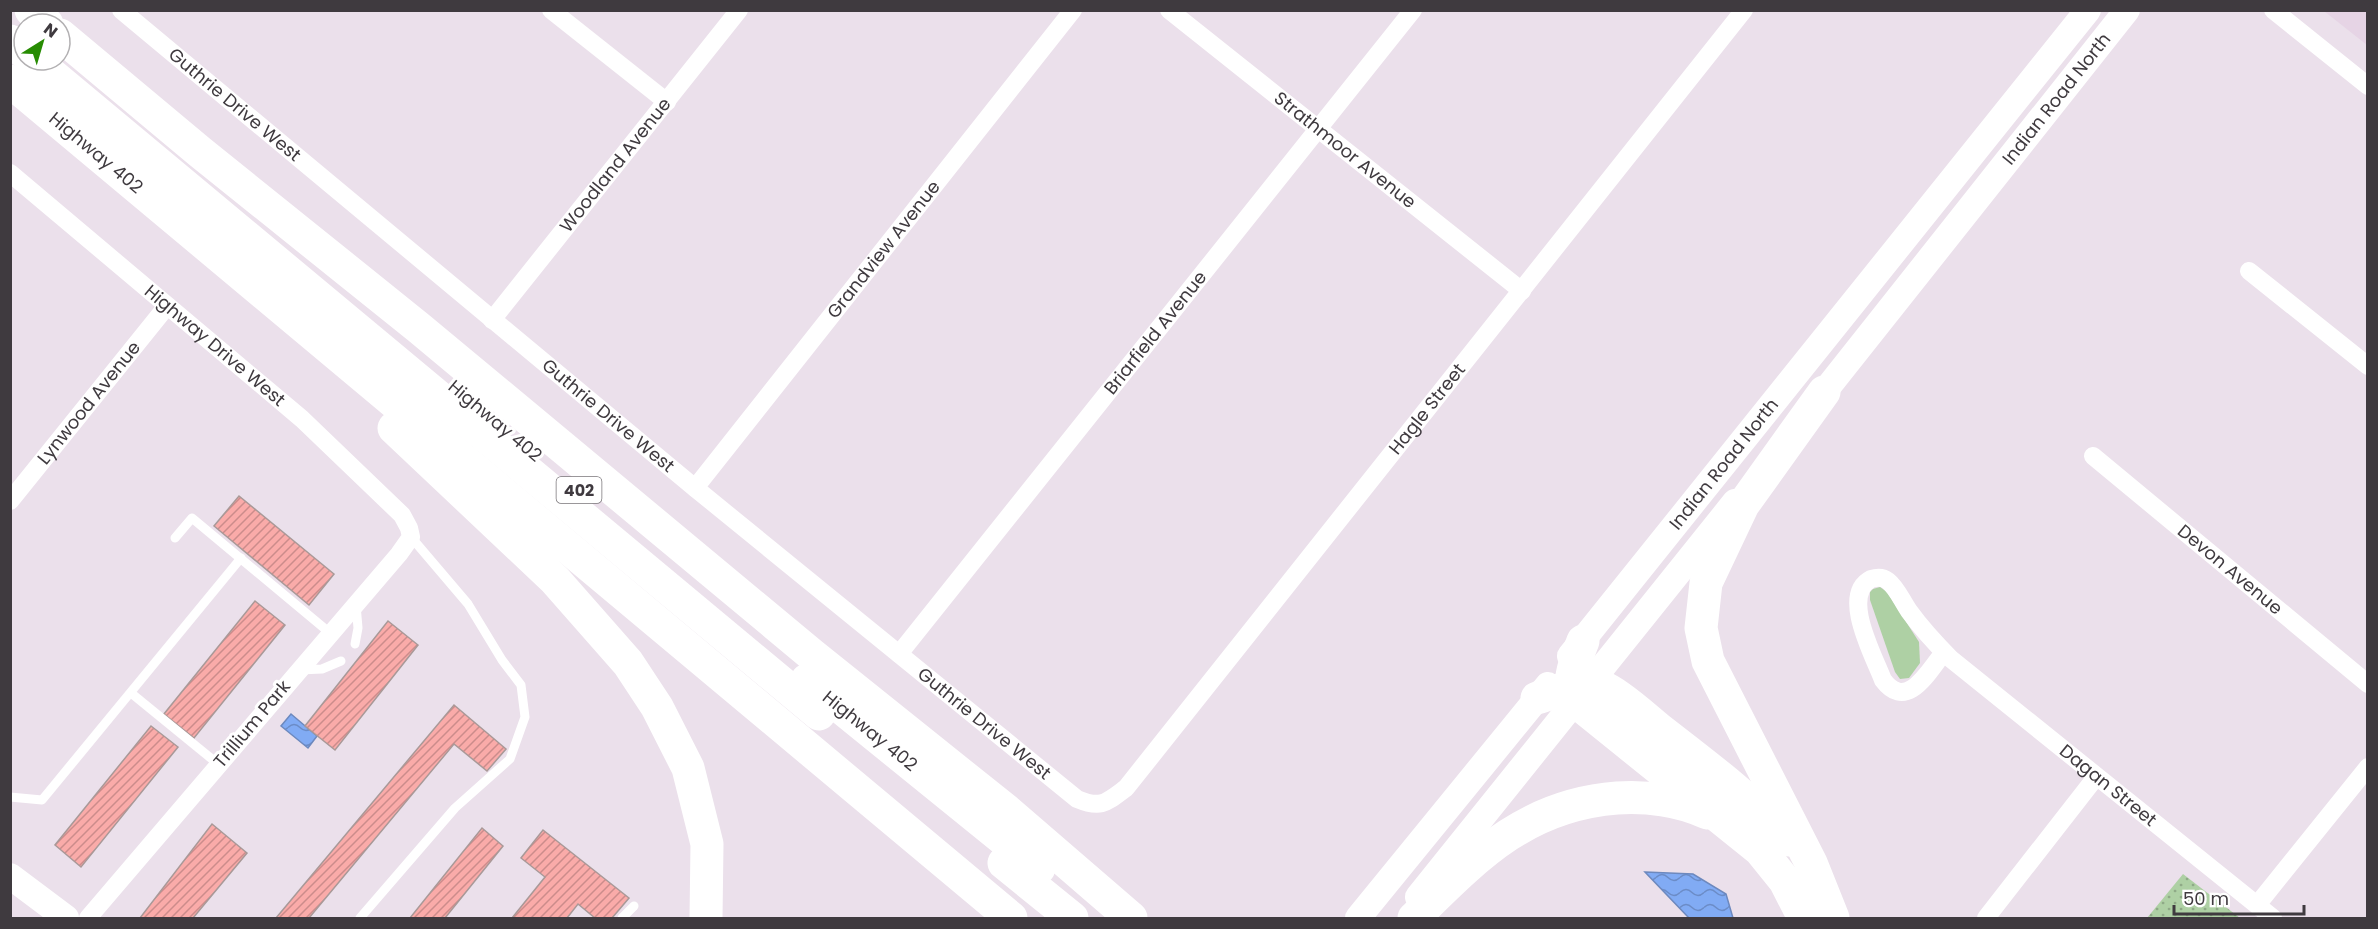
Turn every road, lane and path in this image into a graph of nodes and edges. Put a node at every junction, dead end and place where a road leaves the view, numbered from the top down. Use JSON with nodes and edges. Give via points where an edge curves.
{"nodes":[{"id":1,"x":121,"y":10,"type":"edge"},
{"id":2,"x":551,"y":10,"type":"edge"},
{"id":3,"x":739,"y":10,"type":"edge"},
{"id":4,"x":1073,"y":10,"type":"edge"},
{"id":5,"x":1169,"y":10,"type":"edge"},
{"id":6,"x":1413,"y":10,"type":"edge"},
{"id":7,"x":1744,"y":10,"type":"edge"},
{"id":8,"x":2088,"y":10,"type":"edge"},
{"id":9,"x":2127,"y":10,"type":"edge"},
{"id":10,"x":2273,"y":10,"type":"edge"},
{"id":11,"x":72,"y":45,"type":"edge"},
{"id":12,"x":72,"y":67,"type":"edge"},
{"id":13,"x":48,"y":72,"type":"edge"},
{"id":14,"x":10,"y":83,"type":"edge"},
{"id":15,"x":2367,"y":86,"type":"edge"},
{"id":16,"x":667,"y":102,"type":"junction"},
{"id":17,"x":1317,"y":130,"type":"junction"},
{"id":18,"x":10,"y":173,"type":"edge"},
{"id":19,"x":2249,"y":271,"type":"dead end"},
{"id":20,"x":1522,"y":291,"type":"junction"},
{"id":21,"x":166,"y":306,"type":"junction"},
{"id":22,"x":492,"y":320,"type":"junction"},
{"id":23,"x":2367,"y":366,"type":"edge"},
{"id":24,"x":1824,"y":392,"type":"junction"},
{"id":25,"x":2093,"y":456,"type":"dead end"},
{"id":26,"x":695,"y":488,"type":"junction"},
{"id":27,"x":10,"y":501,"type":"edge"},
{"id":28,"x":410,"y":532,"type":"junction"},
{"id":29,"x":175,"y":538,"type":"dead end"},
{"id":30,"x":241,"y":558,"type":"junction"},
{"id":31,"x":356,"y":604,"type":"junction"},
{"id":32,"x":330,"y":633,"type":"junction"},
{"id":33,"x":1583,"y":640,"type":"junction"},
{"id":34,"x":355,"y":644,"type":"dead end"},
{"id":35,"x":1944,"y":652,"type":"junction"},
{"id":36,"x":899,"y":654,"type":"junction"},
{"id":37,"x":341,"y":661,"type":"dead end"},
{"id":38,"x":298,"y":670,"type":"junction"},
{"id":39,"x":2367,"y":684,"type":"edge"},
{"id":40,"x":1579,"y":690,"type":"junction"},
{"id":41,"x":131,"y":693,"type":"junction"},
{"id":42,"x":1538,"y":698,"type":"junction"},
{"id":43,"x":218,"y":764,"type":"junction"},
{"id":44,"x":2367,"y":767,"type":"edge"},
{"id":45,"x":2096,"y":777,"type":"junction"},
{"id":46,"x":10,"y":796,"type":"edge"},
{"id":47,"x":1105,"y":804,"type":"joint"},
{"id":48,"x":1007,"y":811,"type":"junction"},
{"id":49,"x":1746,"y":837,"type":"junction"},
{"id":50,"x":1810,"y":863,"type":"junction"},
{"id":51,"x":10,"y":876,"type":"edge"},
{"id":52,"x":2257,"y":905,"type":"junction"},
{"id":53,"x":633,"y":906,"type":"dead end"},
{"id":54,"x":66,"y":918,"type":"edge"},
{"id":55,"x":88,"y":918,"type":"edge"},
{"id":56,"x":360,"y":918,"type":"edge"},
{"id":57,"x":622,"y":918,"type":"edge"},
{"id":58,"x":706,"y":918,"type":"edge"},
{"id":59,"x":1011,"y":918,"type":"edge"},
{"id":60,"x":1072,"y":918,"type":"edge"},
{"id":61,"x":1101,"y":918,"type":"edge"},
{"id":62,"x":1131,"y":918,"type":"edge"},
{"id":63,"x":1158,"y":918,"type":"edge"},
{"id":64,"x":1358,"y":918,"type":"edge"},
{"id":65,"x":1401,"y":918,"type":"edge"},
{"id":66,"x":1414,"y":918,"type":"edge"},
{"id":67,"x":1804,"y":918,"type":"edge"},
{"id":68,"x":1833,"y":918,"type":"edge"},
{"id":69,"x":1986,"y":918,"type":"edge"},
{"id":70,"x":2273,"y":918,"type":"edge"}],
"edges":[{"from":1,"to":22,"type":"street","name":"Guthrie Drive West"},
{"from":2,"to":16,"type":"street"},
{"from":3,"to":16,"type":"street","name":"Woodland Avenue"},
{"from":4,"to":26,"type":"street","name":"Grandview Avenue"},
{"from":5,"to":17,"type":"street","name":"Strathmoor Avenue"},
{"from":6,"to":17,"type":"street","name":"Briarfield Avenue"},
{"from":7,"to":20,"type":"street","name":"Hagle Street"},
{"from":8,"to":33,"type":"main road","name":"Indian Road North"},
{"from":9,"to":24,"type":"main road","name":"Indian Road North"},
{"from":10,"to":15,"type":"street"},
{"from":11,"to":48,"type":"highway"},
{"from":12,"to":61,"type":"highway","name":"Highway 402","number":"402","via":[[770,650]]},
{"from":13,"to":60,"type":"highway","via":[[795,695]]},
{"from":14,"to":58,"type":"highway","via":[[159,225],[376,411],[555,580],[628,663],[657,707],[688,768],[707,844]]},
{"from":14,"to":59,"type":"highway","name":"Highway 402","number":"402"},
{"from":16,"to":22,"type":"street","name":"Woodland Avenue"},
{"from":17,"to":20,"type":"street","name":"Strathmoor Avenue"},
{"from":17,"to":36,"type":"street","name":"Briarfield Avenue"},
{"from":18,"to":21,"type":"street","name":"Highway Drive West"},
{"from":19,"to":23,"type":"street"},
{"from":20,"to":47,"type":"street","name":"Hagle Street","via":[[1126,788]]},
{"from":21,"to":27,"type":"street","name":"Lynwood Avenue"},
{"from":21,"to":28,"type":"street","name":"Highway Drive West","via":[[343,456],[402,515]]},
{"from":22,"to":26,"type":"street","name":"Guthrie Drive West"},
{"from":24,"to":40,"type":"main road","name":"Indian Road North"},
{"from":24,"to":50,"type":"highway","via":[[1743,505],[1706,583],[1701,628],[1708,662]]},
{"from":25,"to":39,"type":"street","name":"Devon Avenue"},
{"from":26,"to":36,"type":"street","name":"Guthrie Drive West"},
{"from":28,"to":31,"type":"street","name":"Trillium Park","via":[[399,554]]},
{"from":28,"to":56,"type":"lane","via":[[468,604],[521,685],[525,717],[510,759],[455,808]]},
{"from":29,"to":30,"type":"lane","via":[[192,518]]},
{"from":30,"to":32,"type":"lane"},
{"from":30,"to":41,"type":"lane"},
{"from":31,"to":32,"type":"street","name":"Trillium Park"},
{"from":31,"to":34,"type":"lane"},
{"from":32,"to":38,"type":"street","name":"Trillium Park"},
{"from":33,"to":40,"type":"highway","via":[[1572,674]]},
{"from":33,"to":42,"type":"main road","name":"Indian Road North"},
{"from":35,"to":35,"type":"street","name":"Dagan Street","via":[[1908,692],[1889,688],[1857,610],[1862,588],[1869,580],[1886,579]]},
{"from":35,"to":45,"type":"street","name":"Dagan Street"},
{"from":36,"to":47,"type":"street","name":"Guthrie Drive West","via":[[1077,799]]},
{"from":37,"to":38,"type":"lane","via":[[322,669]]},
{"from":38,"to":43,"type":"street","name":"Trillium Park"},
{"from":40,"to":42,"type":"highway"},
{"from":40,"to":49,"type":"highway"},
{"from":40,"to":50,"type":"highway","via":[[1613,694],[1638,712],[1766,816]]},
{"from":40,"to":65,"type":"main road","name":"Indian Road North"},
{"from":41,"to":43,"type":"lane"},
{"from":41,"to":46,"type":"lane","via":[[42,800]]},
{"from":42,"to":64,"type":"main road","name":"Indian Road North"},
{"from":43,"to":55,"type":"street","name":"Trillium Park"},
{"from":44,"to":52,"type":"street"},
{"from":45,"to":52,"type":"street","name":"Dagan Street"},
{"from":45,"to":69,"type":"street"},
{"from":48,"to":62,"type":"highway"},
{"from":48,"to":63,"type":"highway"},
{"from":49,"to":66,"type":"highway","via":[[1703,811],[1659,800],[1633,797],[1575,803],[1526,823],[1498,842]]},
{"from":49,"to":67,"type":"highway","via":[[1785,880]]},
{"from":50,"to":68,"type":"highway"},
{"from":51,"to":54,"type":"main road"},
{"from":52,"to":70,"type":"street","name":"Dagan Street"},
{"from":53,"to":57,"type":"lane"}]}
